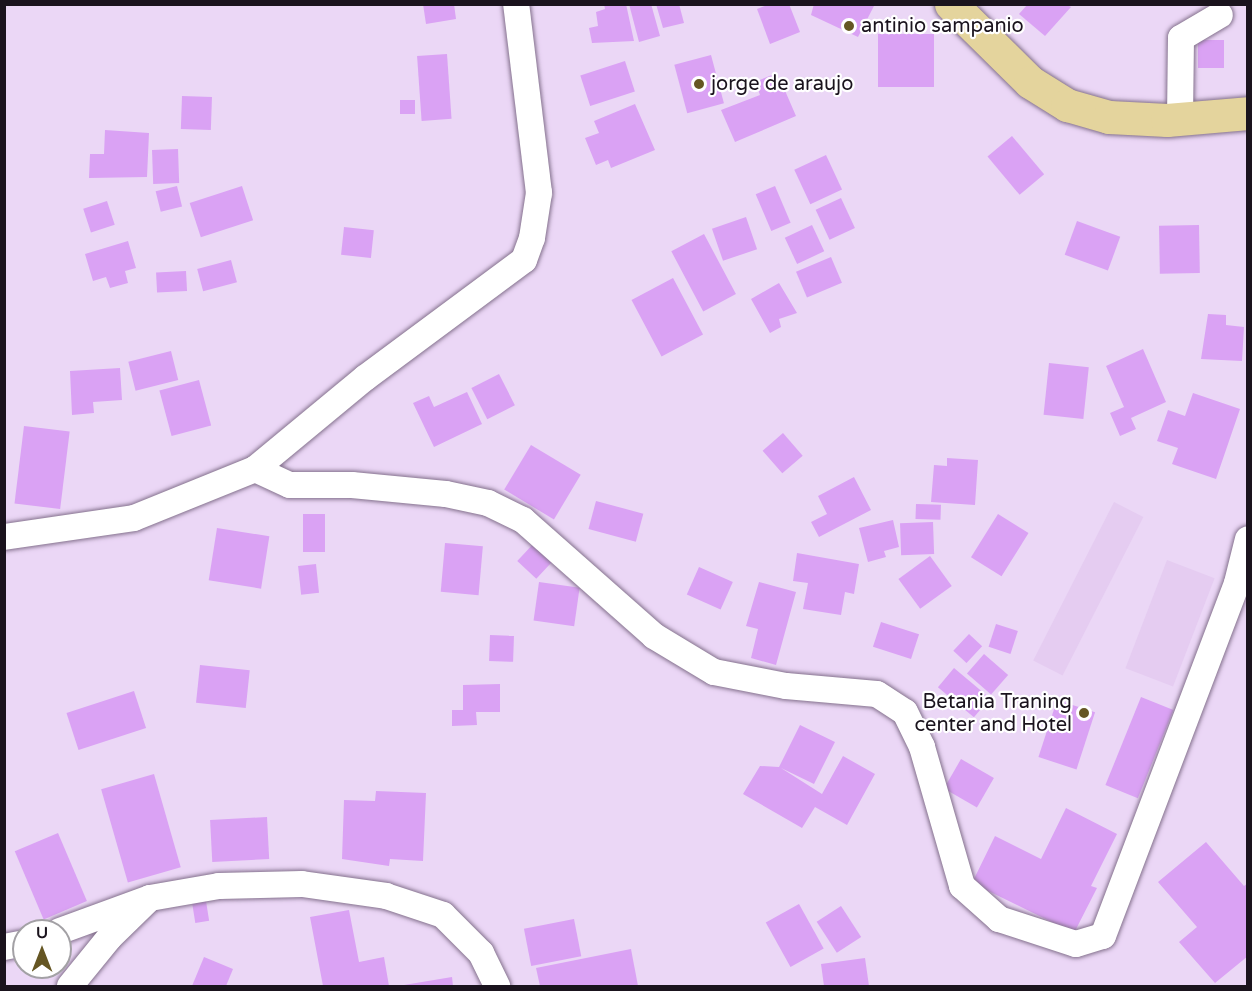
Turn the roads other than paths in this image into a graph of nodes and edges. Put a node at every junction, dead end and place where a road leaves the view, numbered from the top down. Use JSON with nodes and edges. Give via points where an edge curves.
{"nodes":[{"id":1,"x":516,"y":4,"type":"edge"},
{"id":2,"x":951,"y":4,"type":"edge"},
{"id":3,"x":1220,"y":15,"type":"dead end"},
{"id":4,"x":1248,"y":113,"type":"edge"},
{"id":5,"x":1180,"y":119,"type":"junction"},
{"id":6,"x":255,"y":469,"type":"junction"},
{"id":7,"x":4,"y":537,"type":"edge"},
{"id":8,"x":1248,"y":539,"type":"edge"},
{"id":9,"x":150,"y":898,"type":"junction"},
{"id":10,"x":72,"y":927,"type":"edge"},
{"id":11,"x":70,"y":987,"type":"edge"},
{"id":12,"x":497,"y":987,"type":"edge"}],
"edges":[{"from":1,"to":6,"type":"street","via":[[539,193],[532,238],[524,260],[364,378]]},
{"from":2,"to":5,"type":"main road","via":[[1030,82],[1067,105],[1109,117]]},
{"from":3,"to":5,"type":"street","via":[[1180,38]]},
{"from":4,"to":5,"type":"main road"},
{"from":6,"to":7,"type":"street","via":[[134,518]]},
{"from":6,"to":8,"type":"street","via":[[290,485],[352,485],[446,494],[488,503],[523,520],[654,636],[714,672],[786,686],[877,694],[905,712],[922,747],[962,886],[999,919],[1076,944],[1103,936],[1238,583]]},
{"from":9,"to":10,"type":"street"},
{"from":9,"to":11,"type":"street","via":[[109,938]]},
{"from":9,"to":12,"type":"street","via":[[219,886],[302,884],[386,896],[442,915],[481,953]]}]}
